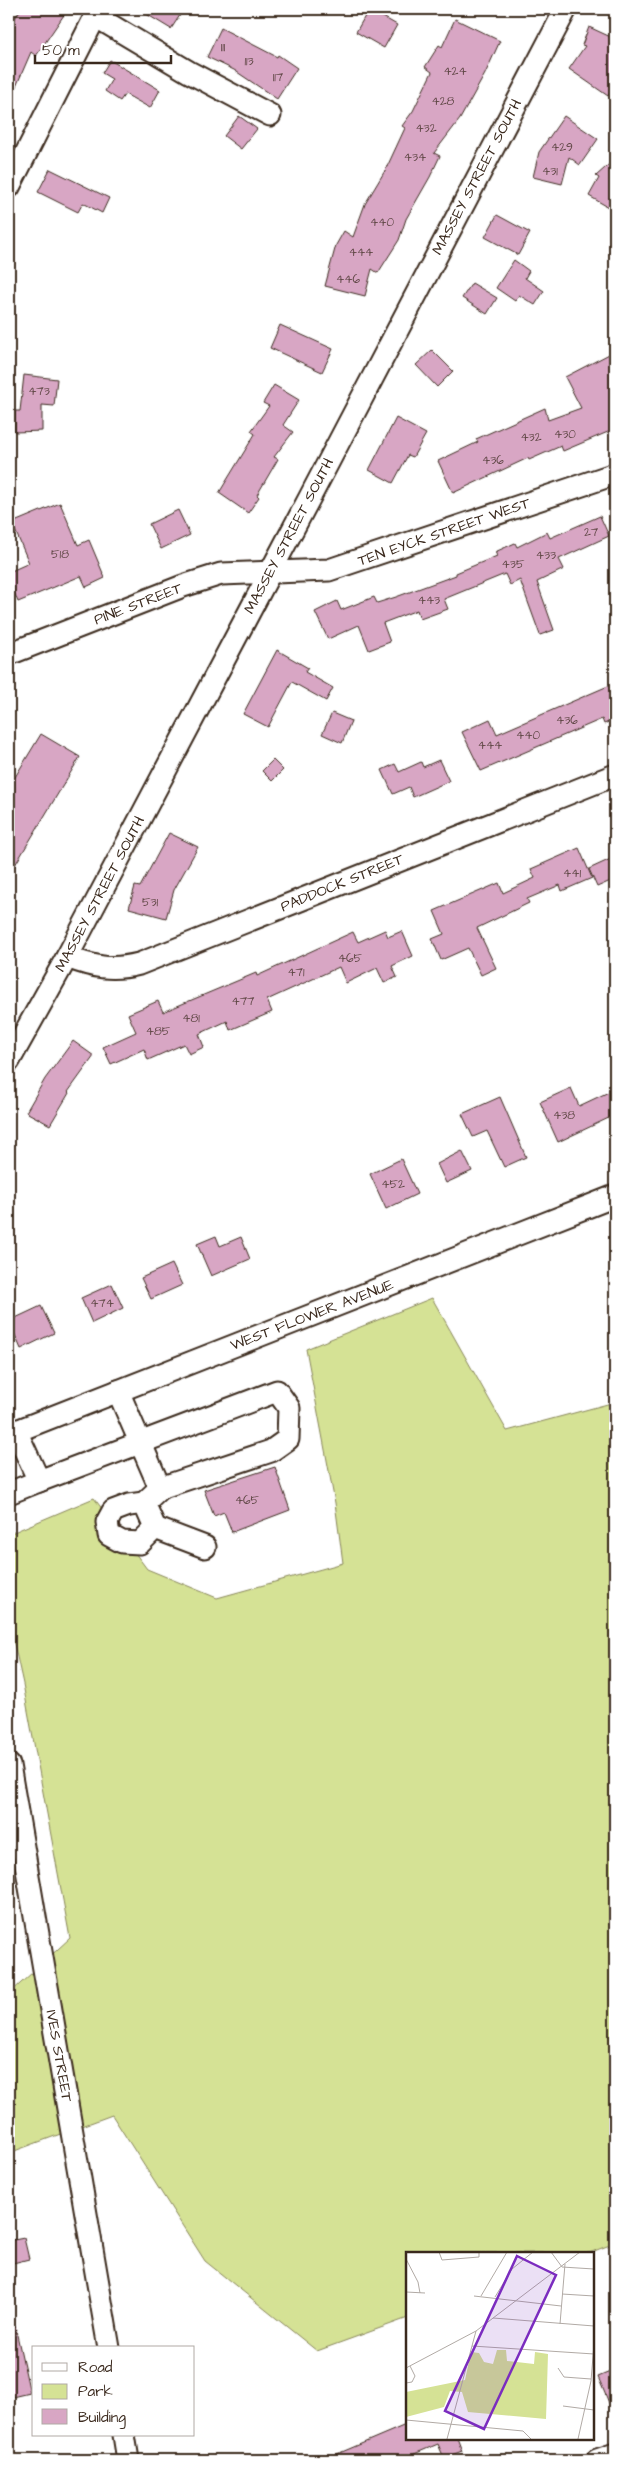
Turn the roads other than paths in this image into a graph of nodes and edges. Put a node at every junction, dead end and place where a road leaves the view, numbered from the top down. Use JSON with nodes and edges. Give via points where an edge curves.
{"nodes":[{"id":1,"x":566,"y":9,"type":"edge"},
{"id":2,"x":97,"y":13,"type":"edge"},
{"id":3,"x":270,"y":115,"type":"dead end"},
{"id":4,"x":9,"y":187,"type":"edge"},
{"id":5,"x":615,"y":474,"type":"edge"},
{"id":6,"x":270,"y":571,"type":"junction"},
{"id":7,"x":9,"y":654,"type":"edge"},
{"id":8,"x":615,"y":775,"type":"edge"},
{"id":9,"x":67,"y":957,"type":"junction"},
{"id":10,"x":9,"y":1061,"type":"edge"},
{"id":11,"x":615,"y":1196,"type":"edge"},
{"id":12,"x":118,"y":1391,"type":"junction"},
{"id":13,"x":13,"y":1432,"type":"edge"},
{"id":14,"x":140,"y":1443,"type":"junction"},
{"id":15,"x":39,"y":1481,"type":"junction"},
{"id":16,"x":160,"y":1488,"type":"junction"},
{"id":17,"x":9,"y":1493,"type":"edge"},
{"id":18,"x":144,"y":1503,"type":"junction"},
{"id":19,"x":155,"y":1528,"type":"junction"},
{"id":20,"x":205,"y":1547,"type":"dead end"},
{"id":21,"x":9,"y":1765,"type":"edge"},
{"id":22,"x":109,"y":2346,"type":"edge"},
{"id":23,"x":124,"y":2436,"type":"edge"},
{"id":24,"x":615,"y":2454,"type":"edge"},
{"id":25,"x":128,"y":2460,"type":"edge"},
{"id":26,"x":597,"y":2460,"type":"edge"}],
"edges":[{"from":1,"to":6,"type":"street","name":"MASSEY STREET SOUTH"},
{"from":2,"to":3,"type":"street","via":[[189,72]]},
{"from":2,"to":4,"type":"street"},
{"from":5,"to":6,"type":"street","name":"TEN EYCK STREET WEST","via":[[329,570]]},
{"from":6,"to":7,"type":"street","name":"PINE STREET","via":[[221,574],[183,586]]},
{"from":6,"to":9,"type":"street","name":"MASSEY STREET SOUTH"},
{"from":8,"to":9,"type":"street","name":"PADDOCK STREET","via":[[139,964],[108,969]]},
{"from":9,"to":10,"type":"street","name":"MASSEY STREET SOUTH"},
{"from":11,"to":12,"type":"street","name":"WEST FLOWER AVENUE"},
{"from":12,"to":13,"type":"street","name":"WEST FLOWER AVENUE"},
{"from":12,"to":14,"type":"street"},
{"from":13,"to":15,"type":"street"},
{"from":14,"to":15,"type":"street"},
{"from":14,"to":16,"type":"street"},
{"from":14,"to":16,"type":"street","via":[[277,1391],[289,1408],[288,1439],[272,1451]]},
{"from":15,"to":17,"type":"street"},
{"from":16,"to":18,"type":"street"},
{"from":18,"to":19,"type":"street"},
{"from":18,"to":19,"type":"street","via":[[113,1511],[107,1522],[109,1534],[122,1542],[140,1543]]},
{"from":19,"to":20,"type":"street"},
{"from":21,"to":22,"type":"street","name":"IVES STREET"},
{"from":23,"to":25,"type":"street"},
{"from":24,"to":26,"type":"street"}]}
